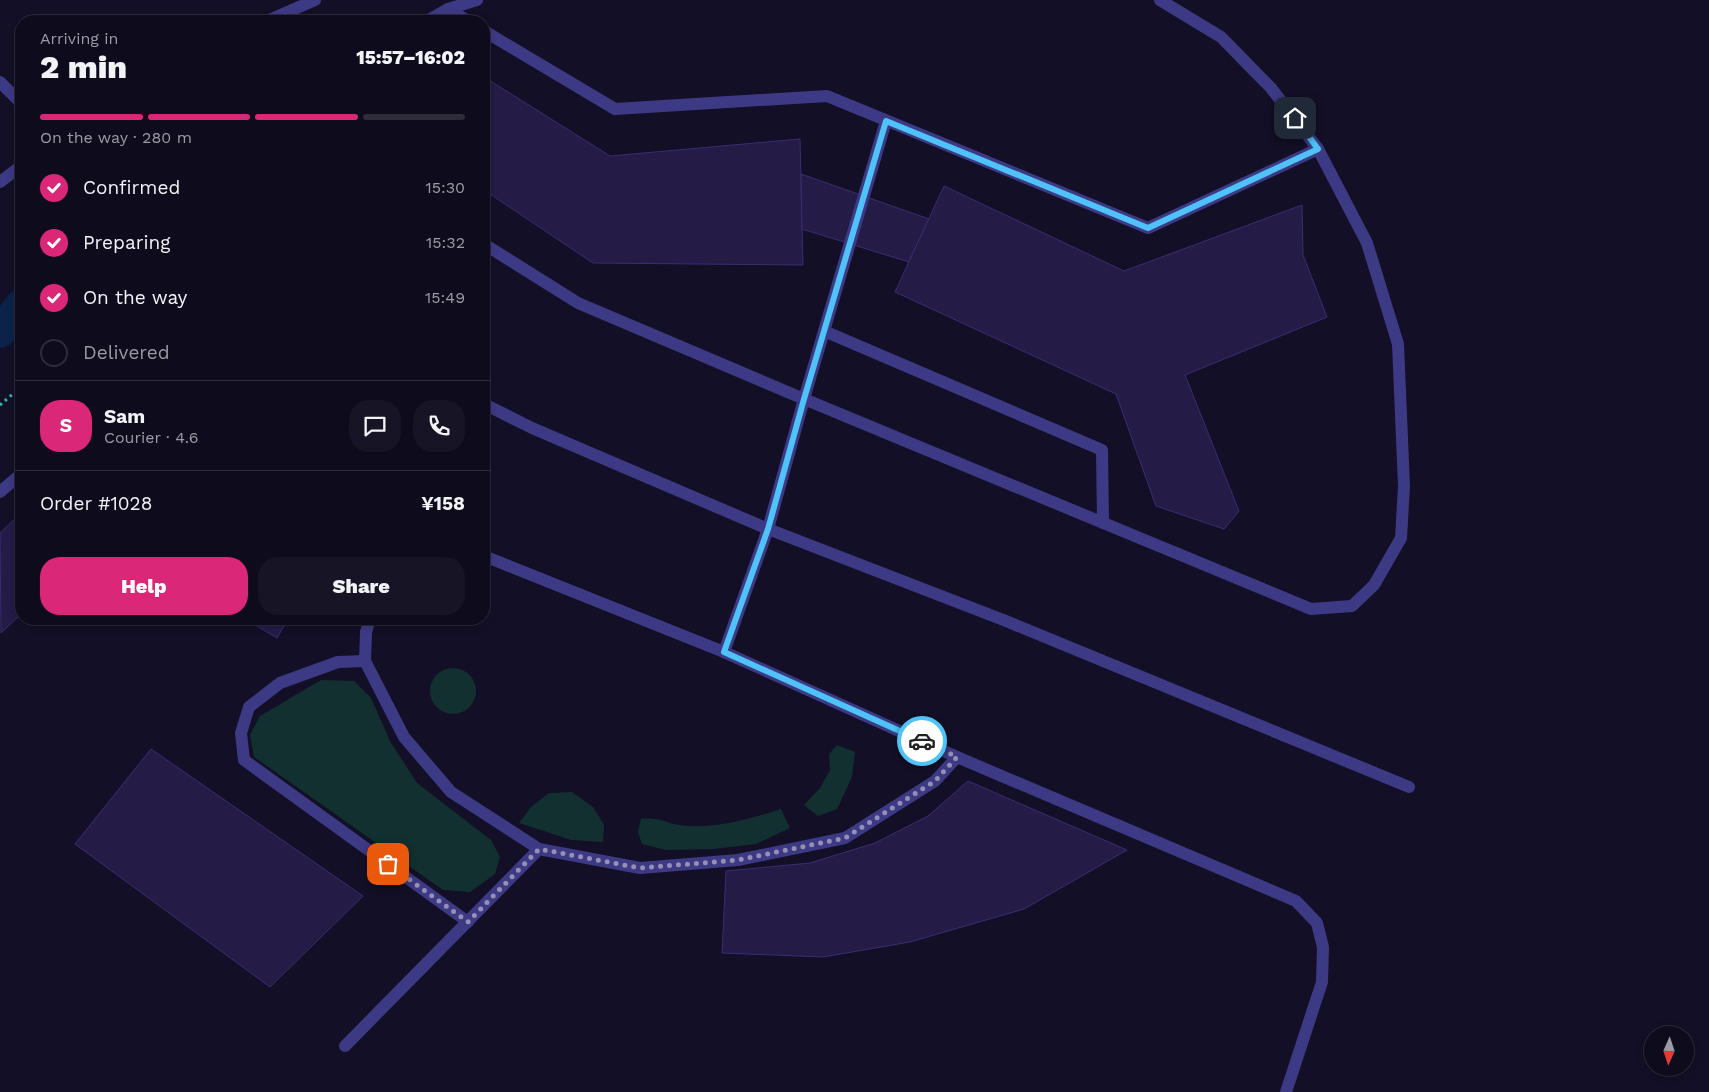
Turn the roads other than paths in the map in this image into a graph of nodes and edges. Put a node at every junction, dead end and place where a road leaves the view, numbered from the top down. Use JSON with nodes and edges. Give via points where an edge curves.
{"nodes":[{"id":1,"x":315,"y":0,"type":"edge"},
{"id":2,"x":477,"y":0,"type":"edge"},
{"id":3,"x":1160,"y":0,"type":"edge"},
{"id":4,"x":448,"y":9,"type":"junction"},
{"id":5,"x":281,"y":15,"type":"edge"},
{"id":6,"x":438,"y":15,"type":"edge"},
{"id":7,"x":458,"y":15,"type":"edge"},
{"id":8,"x":490,"y":35,"type":"edge"},
{"id":9,"x":0,"y":82,"type":"edge"},
{"id":10,"x":15,"y":97,"type":"edge"},
{"id":11,"x":886,"y":121,"type":"junction"},
{"id":12,"x":1318,"y":149,"type":"junction"},
{"id":13,"x":15,"y":171,"type":"edge"},
{"id":14,"x":0,"y":182,"type":"edge"},
{"id":15,"x":490,"y":248,"type":"edge"},
{"id":16,"x":824,"y":331,"type":"junction"},
{"id":17,"x":804,"y":399,"type":"junction"},
{"id":18,"x":490,"y":407,"type":"edge"},
{"id":19,"x":15,"y":479,"type":"edge"},
{"id":20,"x":0,"y":492,"type":"edge"},
{"id":21,"x":1103,"y":523,"type":"junction"},
{"id":22,"x":768,"y":529,"type":"junction"},
{"id":23,"x":490,"y":558,"type":"edge"},
{"id":24,"x":368,"y":625,"type":"edge"},
{"id":25,"x":724,"y":652,"type":"junction"},
{"id":26,"x":364,"y":661,"type":"junction"},
{"id":27,"x":957,"y":757,"type":"junction"},
{"id":28,"x":1408,"y":787,"type":"dead end"},
{"id":29,"x":539,"y":849,"type":"junction"},
{"id":30,"x":468,"y":922,"type":"junction"},
{"id":31,"x":345,"y":1046,"type":"dead end"},
{"id":32,"x":1286,"y":1092,"type":"edge"}],
"edges":[{"from":1,"to":5,"type":"street"},
{"from":2,"to":4,"type":"street"},
{"from":3,"to":12,"type":"street","via":[[1221,37],[1271,88]]},
{"from":4,"to":6,"type":"street"},
{"from":4,"to":7,"type":"street"},
{"from":8,"to":11,"type":"street","via":[[615,109],[827,96]]},
{"from":9,"to":10,"type":"street"},
{"from":11,"to":12,"type":"street","via":[[1148,228]]},
{"from":11,"to":16,"type":"street"},
{"from":12,"to":21,"type":"street","via":[[1367,243],[1398,344],[1404,486],[1400,538],[1374,585],[1352,606],[1311,609]]},
{"from":13,"to":14,"type":"street"},
{"from":15,"to":17,"type":"street","via":[[578,302]]},
{"from":16,"to":17,"type":"street"},
{"from":16,"to":21,"type":"street","via":[[1102,450]]},
{"from":17,"to":21,"type":"street"},
{"from":17,"to":22,"type":"street"},
{"from":18,"to":22,"type":"street"},
{"from":19,"to":20,"type":"street"},
{"from":22,"to":25,"type":"street"},
{"from":22,"to":28,"type":"street","via":[[1006,621]]},
{"from":23,"to":25,"type":"street"},
{"from":24,"to":26,"type":"street"},
{"from":25,"to":27,"type":"street"},
{"from":26,"to":29,"type":"street","via":[[404,737],[451,792]]},
{"from":26,"to":30,"type":"street","via":[[338,662],[280,684],[249,707],[241,732],[244,760]]},
{"from":27,"to":29,"type":"street","via":[[935,781],[845,838],[738,860],[640,868]]},
{"from":27,"to":32,"type":"street","via":[[1296,901],[1317,923],[1323,947],[1322,982]]},
{"from":29,"to":30,"type":"street"},
{"from":30,"to":31,"type":"street"}]}
